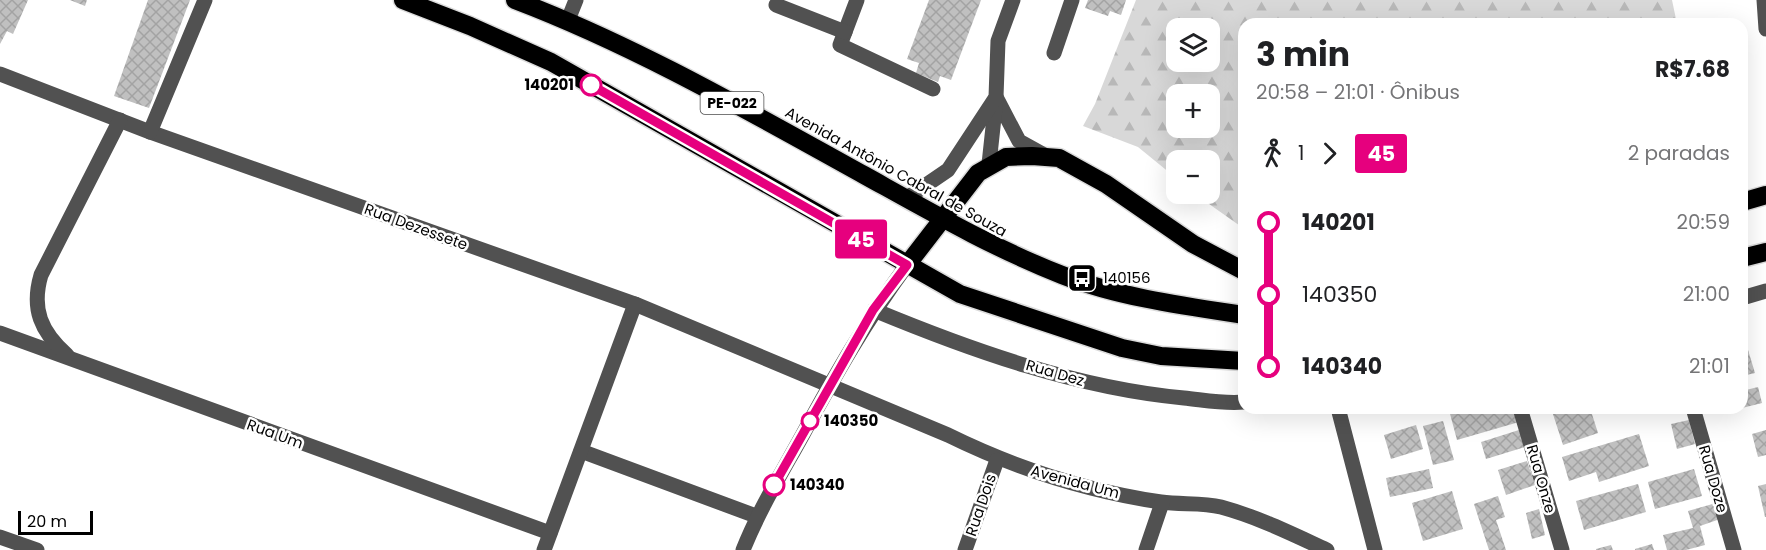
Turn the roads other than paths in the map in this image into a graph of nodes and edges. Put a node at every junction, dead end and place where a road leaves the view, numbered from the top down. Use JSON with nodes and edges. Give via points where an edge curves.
{"nodes":[{"id":1,"x":205,"y":0,"type":"edge"},
{"id":2,"x":403,"y":0,"type":"edge"},
{"id":3,"x":515,"y":0,"type":"edge"},
{"id":4,"x":576,"y":0,"type":"edge"},
{"id":5,"x":857,"y":0,"type":"edge"},
{"id":6,"x":1013,"y":0,"type":"edge"},
{"id":7,"x":1072,"y":0,"type":"edge"},
{"id":8,"x":1764,"y":0,"type":"edge"},
{"id":9,"x":776,"y":4,"type":"dead end"},
{"id":10,"x":568,"y":20,"type":"junction"},
{"id":11,"x":1766,"y":29,"type":"edge"},
{"id":12,"x":845,"y":32,"type":"junction"},
{"id":13,"x":1054,"y":53,"type":"dead end"},
{"id":14,"x":0,"y":74,"type":"edge"},
{"id":15,"x":933,"y":89,"type":"dead end"},
{"id":16,"x":996,"y":96,"type":"junction"},
{"id":17,"x":120,"y":120,"type":"junction"},
{"id":18,"x":150,"y":132,"type":"junction"},
{"id":19,"x":1048,"y":157,"type":"junction"},
{"id":20,"x":989,"y":164,"type":"junction"},
{"id":21,"x":1766,"y":195,"type":"edge"},
{"id":22,"x":907,"y":198,"type":"junction"},
{"id":23,"x":1748,"y":200,"type":"edge"},
{"id":24,"x":943,"y":219,"type":"junction"},
{"id":25,"x":1766,"y":252,"type":"edge"},
{"id":26,"x":1748,"y":256,"type":"edge"},
{"id":27,"x":907,"y":265,"type":"junction"},
{"id":28,"x":1238,"y":268,"type":"edge"},
{"id":29,"x":1766,"y":291,"type":"edge"},
{"id":30,"x":1748,"y":296,"type":"edge"},
{"id":31,"x":635,"y":304,"type":"junction"},
{"id":32,"x":873,"y":310,"type":"junction"},
{"id":33,"x":1238,"y":314,"type":"edge"},
{"id":34,"x":0,"y":333,"type":"edge"},
{"id":35,"x":74,"y":361,"type":"junction"},
{"id":36,"x":1238,"y":361,"type":"edge"},
{"id":37,"x":830,"y":385,"type":"junction"},
{"id":38,"x":1238,"y":402,"type":"edge"},
{"id":39,"x":1340,"y":414,"type":"edge"},
{"id":40,"x":1522,"y":414,"type":"edge"},
{"id":41,"x":1695,"y":414,"type":"edge"},
{"id":42,"x":581,"y":451,"type":"junction"},
{"id":43,"x":997,"y":460,"type":"junction"},
{"id":44,"x":1162,"y":503,"type":"junction"},
{"id":45,"x":756,"y":516,"type":"junction"},
{"id":46,"x":550,"y":533,"type":"junction"},
{"id":47,"x":0,"y":537,"type":"edge"},
{"id":48,"x":37,"y":550,"type":"edge"},
{"id":49,"x":544,"y":550,"type":"edge"},
{"id":50,"x":743,"y":550,"type":"edge"},
{"id":51,"x":965,"y":550,"type":"edge"},
{"id":52,"x":1146,"y":550,"type":"edge"},
{"id":53,"x":1327,"y":550,"type":"edge"},
{"id":54,"x":1376,"y":550,"type":"edge"},
{"id":55,"x":1562,"y":550,"type":"edge"},
{"id":56,"x":1734,"y":550,"type":"edge"}],
"edges":[{"from":1,"to":18,"type":"street"},
{"from":2,"to":27,"type":"highway","via":[[552,62]]},
{"from":3,"to":10,"type":"highway","name":"Avenida Antônio Cabral de Souza","number":"PE-022"},
{"from":4,"to":10,"type":"street"},
{"from":5,"to":12,"type":"street"},
{"from":6,"to":16,"type":"street","via":[[998,41]]},
{"from":7,"to":13,"type":"street"},
{"from":8,"to":11,"type":"street"},
{"from":9,"to":12,"type":"street"},
{"from":10,"to":22,"type":"highway","name":"Avenida Antônio Cabral de Souza","number":"PE-022","via":[[695,83]]},
{"from":12,"to":15,"type":"street","via":[[840,45]]},
{"from":14,"to":17,"type":"street","name":"Rua Dezessete"},
{"from":16,"to":19,"type":"street","via":[[1019,141]]},
{"from":16,"to":20,"type":"street"},
{"from":16,"to":22,"type":"street","via":[[948,170]]},
{"from":17,"to":18,"type":"street","name":"Rua Dezessete"},
{"from":17,"to":35,"type":"street","via":[[41,274],[37,289],[43,329]]},
{"from":18,"to":31,"type":"street","name":"Rua Dezessete"},
{"from":19,"to":20,"type":"highway","via":[[1006,157]]},
{"from":19,"to":28,"type":"highway","via":[[1059,158],[1106,184],[1193,244]]},
{"from":20,"to":24,"type":"highway"},
{"from":21,"to":23,"type":"highway"},
{"from":22,"to":24,"type":"highway","name":"Avenida Antônio Cabral de Souza","number":"PE-022"},
{"from":24,"to":27,"type":"highway"},
{"from":24,"to":33,"type":"highway","name":"Avenida Antônio Cabral de Souza","number":"PE-022","via":[[1064,276],[1165,303]]},
{"from":25,"to":26,"type":"highway"},
{"from":27,"to":32,"type":"street"},
{"from":27,"to":36,"type":"highway","via":[[960,294],[1122,348],[1161,356]]},
{"from":29,"to":30,"type":"street"},
{"from":31,"to":37,"type":"street","name":"Rua Dezessete"},
{"from":31,"to":42,"type":"street"},
{"from":32,"to":37,"type":"street"},
{"from":32,"to":38,"type":"street","name":"Rua Dez","via":[[921,330],[1072,379],[1142,394]]},
{"from":34,"to":35,"type":"street","name":"Rua Um"},
{"from":35,"to":46,"type":"street","name":"Rua Um"},
{"from":37,"to":43,"type":"street","name":"Avenida Um"},
{"from":37,"to":45,"type":"street"},
{"from":39,"to":54,"type":"street"},
{"from":40,"to":55,"type":"street","name":"Rua Onze"},
{"from":41,"to":56,"type":"street","name":"Rua Doze"},
{"from":42,"to":45,"type":"street"},
{"from":42,"to":46,"type":"street"},
{"from":43,"to":44,"type":"street","name":"Avenida Um","via":[[1081,486]]},
{"from":43,"to":51,"type":"street","name":"Rua Dois"},
{"from":44,"to":52,"type":"street"},
{"from":44,"to":53,"type":"street","name":"Avenida Um","via":[[1218,506],[1266,521]]},
{"from":45,"to":50,"type":"street"},
{"from":46,"to":49,"type":"street"},
{"from":47,"to":48,"type":"street"}]}
